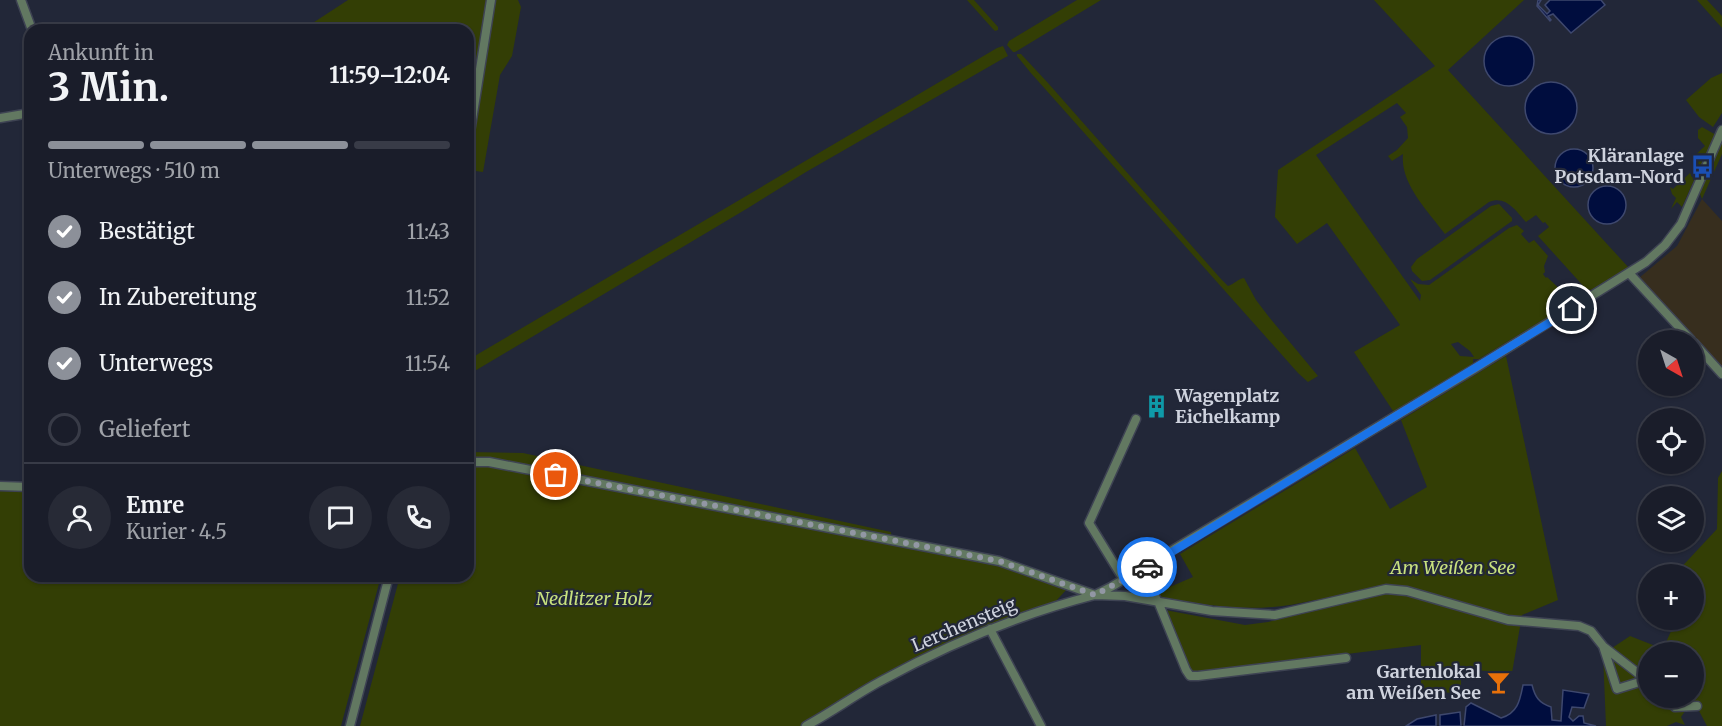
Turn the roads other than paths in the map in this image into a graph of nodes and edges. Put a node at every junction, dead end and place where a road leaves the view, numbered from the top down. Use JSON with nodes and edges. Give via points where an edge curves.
{"nodes":[{"id":1,"x":21,"y":0,"type":"edge"},
{"id":2,"x":491,"y":0,"type":"edge"},
{"id":3,"x":30,"y":24,"type":"edge"},
{"id":4,"x":474,"y":107,"type":"edge"},
{"id":5,"x":24,"y":114,"type":"edge"},
{"id":6,"x":0,"y":118,"type":"edge"},
{"id":7,"x":1722,"y":130,"type":"edge"},
{"id":8,"x":1629,"y":273,"type":"junction"},
{"id":9,"x":1681,"y":330,"type":"edge"},
{"id":10,"x":1704,"y":355,"type":"edge"},
{"id":11,"x":1722,"y":374,"type":"edge"},
{"id":12,"x":1136,"y":419,"type":"dead end"},
{"id":13,"x":474,"y":462,"type":"edge"},
{"id":14,"x":0,"y":486,"type":"edge"},
{"id":15,"x":24,"y":487,"type":"edge"},
{"id":16,"x":1142,"y":570,"type":"junction"},
{"id":17,"x":1124,"y":580,"type":"junction"},
{"id":18,"x":387,"y":582,"type":"edge"},
{"id":19,"x":1095,"y":595,"type":"junction"},
{"id":20,"x":1159,"y":604,"type":"junction"},
{"id":21,"x":990,"y":629,"type":"junction"},
{"id":22,"x":1603,"y":646,"type":"junction"},
{"id":23,"x":1346,"y":658,"type":"dead end"},
{"id":24,"x":1638,"y":674,"type":"edge"},
{"id":25,"x":1638,"y":683,"type":"edge"},
{"id":26,"x":350,"y":726,"type":"edge"},
{"id":27,"x":806,"y":726,"type":"edge"},
{"id":28,"x":1041,"y":726,"type":"edge"}],
"edges":[{"from":1,"to":3,"type":"street"},
{"from":2,"to":4,"type":"street"},
{"from":5,"to":6,"type":"street"},
{"from":7,"to":8,"type":"street","name":"Lerchensteig","via":[[1681,224],[1660,250]]},
{"from":8,"to":9,"type":"street"},
{"from":8,"to":16,"type":"street","name":"Lerchensteig"},
{"from":10,"to":11,"type":"street"},
{"from":12,"to":17,"type":"street","via":[[1089,523]]},
{"from":13,"to":19,"type":"street","via":[[999,561]]},
{"from":14,"to":15,"type":"street"},
{"from":16,"to":17,"type":"street","name":"Lerchensteig"},
{"from":16,"to":20,"type":"street"},
{"from":17,"to":19,"type":"street","name":"Lerchensteig"},
{"from":18,"to":26,"type":"street"},
{"from":19,"to":20,"type":"street","via":[[1125,596]]},
{"from":19,"to":21,"type":"street","name":"Lerchensteig"},
{"from":20,"to":22,"type":"street","via":[[1231,614],[1275,615],[1386,589],[1424,595],[1508,620],[1579,626],[1591,631]]},
{"from":20,"to":23,"type":"street","via":[[1190,675]]},
{"from":21,"to":27,"type":"street","name":"Lerchensteig","via":[[879,681]]},
{"from":21,"to":28,"type":"street"},
{"from":22,"to":24,"type":"street"},
{"from":22,"to":25,"type":"street","via":[[1617,688]]}]}
